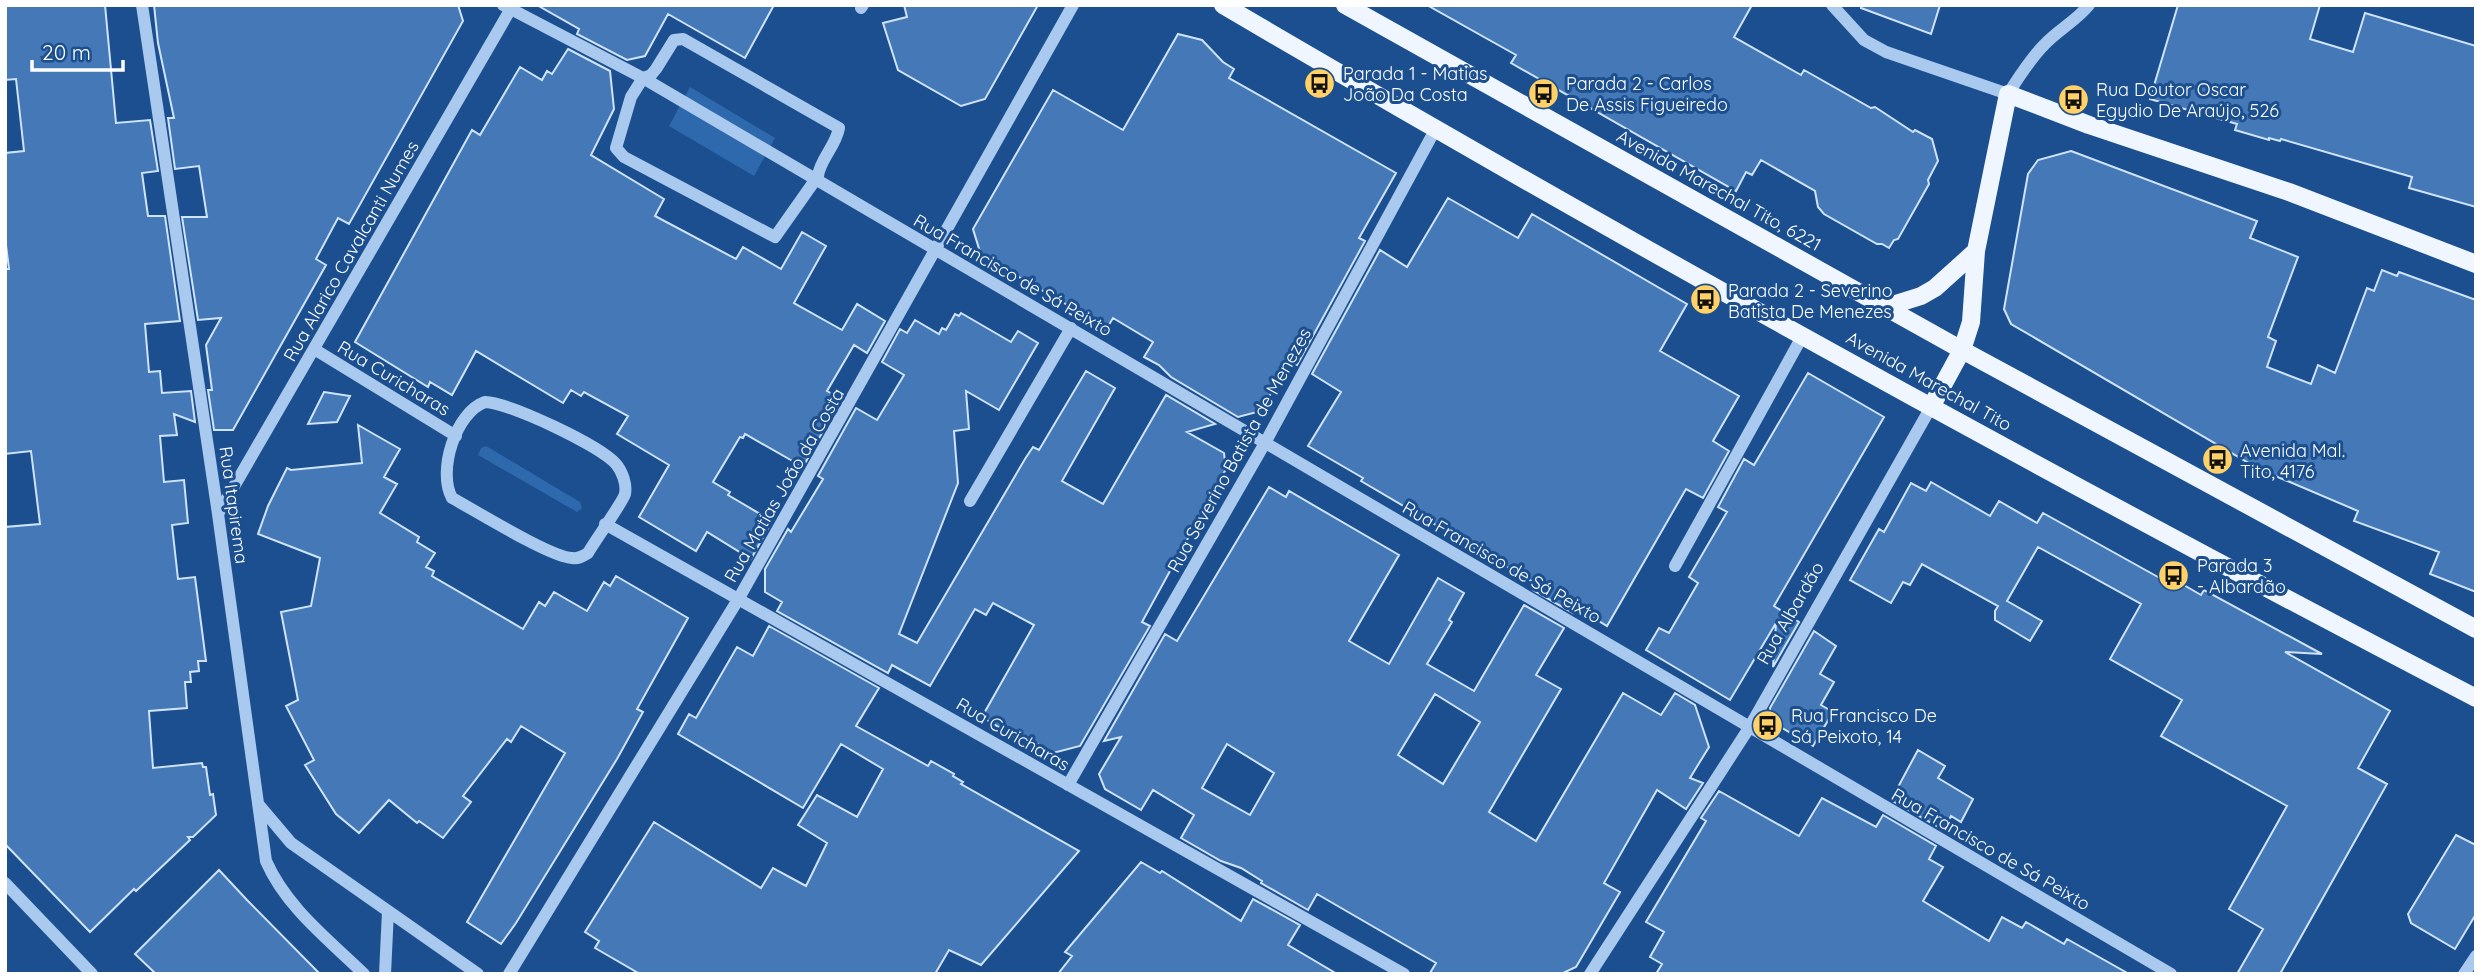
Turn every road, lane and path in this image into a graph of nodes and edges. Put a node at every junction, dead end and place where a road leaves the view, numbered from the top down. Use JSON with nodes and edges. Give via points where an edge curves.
{"nodes":[{"id":1,"x":142,"y":5,"type":"edge"},
{"id":2,"x":1073,"y":5,"type":"edge"},
{"id":3,"x":1223,"y":5,"type":"edge"},
{"id":4,"x":1345,"y":5,"type":"edge"},
{"id":5,"x":1832,"y":5,"type":"edge"},
{"id":6,"x":2089,"y":5,"type":"edge"},
{"id":7,"x":509,"y":7,"type":"edge"},
{"id":8,"x":643,"y":78,"type":"junction"},
{"id":9,"x":2008,"y":94,"type":"junction"},
{"id":10,"x":1435,"y":130,"type":"junction"},
{"id":11,"x":815,"y":181,"type":"junction"},
{"id":12,"x":937,"y":250,"type":"junction"},
{"id":13,"x":1976,"y":251,"type":"junction"},
{"id":14,"x":2476,"y":264,"type":"edge"},
{"id":15,"x":1886,"y":307,"type":"junction"},
{"id":16,"x":1071,"y":328,"type":"junction"},
{"id":17,"x":1802,"y":335,"type":"junction"},
{"id":18,"x":314,"y":349,"type":"junction"},
{"id":19,"x":1962,"y":350,"type":"junction"},
{"id":20,"x":1931,"y":407,"type":"junction"},
{"id":21,"x":456,"y":436,"type":"junction"},
{"id":22,"x":1265,"y":443,"type":"junction"},
{"id":23,"x":970,"y":501,"type":"dead end"},
{"id":24,"x":218,"y":514,"type":"junction"},
{"id":25,"x":606,"y":524,"type":"junction"},
{"id":26,"x":1675,"y":566,"type":"dead end"},
{"id":27,"x":740,"y":598,"type":"junction"},
{"id":28,"x":2476,"y":629,"type":"edge"},
{"id":29,"x":2476,"y":698,"type":"edge"},
{"id":30,"x":1749,"y":728,"type":"junction"},
{"id":31,"x":1068,"y":785,"type":"junction"},
{"id":32,"x":258,"y":804,"type":"junction"},
{"id":33,"x":5,"y":883,"type":"edge"},
{"id":34,"x":388,"y":911,"type":"junction"},
{"id":35,"x":2476,"y":956,"type":"edge"},
{"id":36,"x":92,"y":974,"type":"edge"},
{"id":37,"x":363,"y":974,"type":"edge"},
{"id":38,"x":386,"y":974,"type":"edge"},
{"id":39,"x":478,"y":974,"type":"edge"},
{"id":40,"x":509,"y":974,"type":"edge"},
{"id":41,"x":1404,"y":974,"type":"edge"},
{"id":42,"x":1590,"y":974,"type":"edge"},
{"id":43,"x":2171,"y":974,"type":"edge"},
{"id":44,"x":2464,"y":974,"type":"edge"}],
"edges":[{"from":1,"to":24,"type":"street","name":"Rua Itapirema"},
{"from":2,"to":12,"type":"street","name":"Rua Matias João da Costa"},
{"from":3,"to":10,"type":"main road","name":"Avenida Marechal Tito"},
{"from":4,"to":15,"type":"main road","name":"Avenida Marechal Tito, 6221"},
{"from":5,"to":9,"type":"street","via":[[1864,40],[1886,52]]},
{"from":6,"to":9,"type":"street","via":[[2034,55]]},
{"from":7,"to":8,"type":"street","name":"Rua Francisco de Sá Peixto"},
{"from":7,"to":18,"type":"street","name":"Rua Alarico Cavalcanti Numes"},
{"from":8,"to":11,"type":"street","name":"Rua Francisco de Sá Peixto"},
{"from":8,"to":11,"type":"street","via":[[651,75],[674,40],[682,39],[839,128]]},
{"from":8,"to":11,"type":"street","via":[[631,97],[616,148],[624,157],[774,238]]},
{"from":9,"to":13,"type":"main road","name":"Rua Albardão"},
{"from":9,"to":14,"type":"main road","via":[[2289,192]]},
{"from":10,"to":17,"type":"main road","name":"Avenida Marechal Tito"},
{"from":10,"to":22,"type":"street","name":"Rua Severino Batista de Menezes"},
{"from":11,"to":12,"type":"street","name":"Rua Francisco de Sá Peixto"},
{"from":12,"to":16,"type":"street","name":"Rua Francisco de Sá Peixto"},
{"from":12,"to":27,"type":"street","name":"Rua Matias João da Costa"},
{"from":13,"to":15,"type":"main road","via":[[1928,292]]},
{"from":13,"to":19,"type":"main road","name":"Rua Albardão","via":[[1971,322]]},
{"from":15,"to":19,"type":"main road","name":"Avenida Marechal Tito, 6221"},
{"from":16,"to":22,"type":"street","name":"Rua Francisco de Sá Peixto"},
{"from":16,"to":23,"type":"street"},
{"from":17,"to":20,"type":"main road","name":"Avenida Marechal Tito"},
{"from":17,"to":26,"type":"street"},
{"from":18,"to":21,"type":"street","name":"Rua Curicharas"},
{"from":18,"to":24,"type":"street","name":"Rua Alarico Cavalcanti Numes"},
{"from":19,"to":20,"type":"main road","name":"Rua Albardão"},
{"from":19,"to":28,"type":"main road"},
{"from":20,"to":29,"type":"main road","name":"Avenida Marechal Tito"},
{"from":20,"to":30,"type":"street","name":"Rua Albardão"},
{"from":21,"to":25,"type":"street","via":[[445,474],[452,498],[573,558],[588,553]]},
{"from":21,"to":25,"type":"street","via":[[475,406],[498,403],[602,452],[625,480],[625,495]]},
{"from":22,"to":30,"type":"street","name":"Rua Francisco de Sá Peixto"},
{"from":22,"to":31,"type":"street","name":"Rua Severino Batista de Menezes"},
{"from":24,"to":32,"type":"street","name":"Rua Itapirema"},
{"from":25,"to":27,"type":"street","name":"Rua Curicharas"},
{"from":27,"to":31,"type":"street","name":"Rua Curicharas"},
{"from":27,"to":40,"type":"street","name":"Rua Matias João da Costa"},
{"from":30,"to":42,"type":"street","name":"Rua Albardão"},
{"from":30,"to":43,"type":"street","name":"Rua Francisco de Sá Peixto"},
{"from":31,"to":41,"type":"street","name":"Rua Curicharas"},
{"from":32,"to":34,"type":"street","via":[[291,843]]},
{"from":32,"to":37,"type":"street","name":"Rua Itapirema","via":[[266,861],[274,880],[289,901]]},
{"from":33,"to":36,"type":"street"},
{"from":34,"to":38,"type":"street"},
{"from":34,"to":39,"type":"street"},
{"from":35,"to":44,"type":"street"}]}
